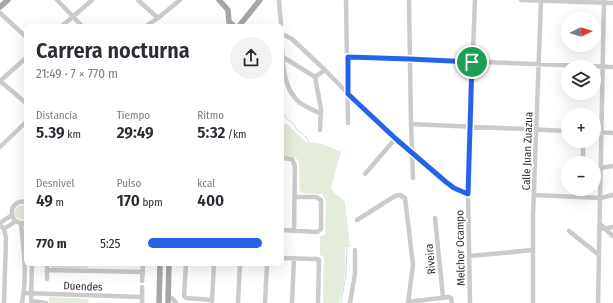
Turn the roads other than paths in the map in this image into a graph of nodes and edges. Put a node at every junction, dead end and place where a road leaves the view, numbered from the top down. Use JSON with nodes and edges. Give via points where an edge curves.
{"nodes":[{"id":1,"x":8,"y":0,"type":"edge"},
{"id":2,"x":57,"y":0,"type":"edge"},
{"id":3,"x":92,"y":0,"type":"edge"},
{"id":4,"x":138,"y":0,"type":"edge"},
{"id":5,"x":180,"y":0,"type":"edge"},
{"id":6,"x":219,"y":0,"type":"edge"},
{"id":7,"x":260,"y":0,"type":"edge"},
{"id":8,"x":279,"y":0,"type":"edge"},
{"id":9,"x":346,"y":0,"type":"edge"},
{"id":10,"x":409,"y":0,"type":"edge"},
{"id":11,"x":475,"y":0,"type":"edge"},
{"id":12,"x":521,"y":0,"type":"edge"},
{"id":13,"x":541,"y":1,"type":"edge"},
{"id":14,"x":604,"y":2,"type":"edge"},
{"id":15,"x":613,"y":3,"type":"edge"},
{"id":16,"x":0,"y":7,"type":"edge"},
{"id":17,"x":0,"y":13,"type":"edge"},
{"id":18,"x":73,"y":16,"type":"junction"},
{"id":19,"x":158,"y":18,"type":"junction"},
{"id":20,"x":64,"y":24,"type":"edge"},
{"id":21,"x":80,"y":24,"type":"edge"},
{"id":22,"x":149,"y":24,"type":"edge"},
{"id":23,"x":227,"y":24,"type":"edge"},
{"id":24,"x":241,"y":24,"type":"edge"},
{"id":25,"x":281,"y":24,"type":"edge"},
{"id":26,"x":24,"y":35,"type":"edge"},
{"id":27,"x":284,"y":35,"type":"edge"},
{"id":28,"x":348,"y":57,"type":"junction"},
{"id":29,"x":284,"y":58,"type":"edge"},
{"id":30,"x":409,"y":59,"type":"junction"},
{"id":31,"x":24,"y":60,"type":"edge"},
{"id":32,"x":472,"y":62,"type":"junction"},
{"id":33,"x":539,"y":64,"type":"junction"},
{"id":34,"x":603,"y":66,"type":"junction"},
{"id":35,"x":284,"y":67,"type":"edge"},
{"id":36,"x":613,"y":67,"type":"edge"},
{"id":37,"x":325,"y":70,"type":"junction"},
{"id":38,"x":315,"y":77,"type":"junction"},
{"id":39,"x":0,"y":81,"type":"edge"},
{"id":40,"x":348,"y":94,"type":"junction"},
{"id":41,"x":24,"y":101,"type":"edge"},
{"id":42,"x":321,"y":114,"type":"junction"},
{"id":43,"x":348,"y":123,"type":"dead end"},
{"id":44,"x":24,"y":124,"type":"edge"},
{"id":45,"x":411,"y":124,"type":"junction"},
{"id":46,"x":470,"y":126,"type":"junction"},
{"id":47,"x":320,"y":130,"type":"dead end"},
{"id":48,"x":536,"y":130,"type":"junction"},
{"id":49,"x":561,"y":131,"type":"edge"},
{"id":50,"x":602,"y":132,"type":"junction"},
{"id":51,"x":613,"y":133,"type":"edge"},
{"id":52,"x":396,"y":139,"type":"junction"},
{"id":53,"x":0,"y":147,"type":"edge"},
{"id":54,"x":412,"y":152,"type":"junction"},
{"id":55,"x":601,"y":156,"type":"edge"},
{"id":56,"x":284,"y":158,"type":"edge"},
{"id":57,"x":613,"y":166,"type":"edge"},
{"id":58,"x":601,"y":168,"type":"edge"},
{"id":59,"x":365,"y":174,"type":"dead end"},
{"id":60,"x":413,"y":178,"type":"dead end"},
{"id":61,"x":468,"y":194,"type":"junction"},
{"id":62,"x":534,"y":195,"type":"junction"},
{"id":63,"x":613,"y":195,"type":"edge"},
{"id":64,"x":295,"y":196,"type":"junction"},
{"id":65,"x":601,"y":198,"type":"junction"},
{"id":66,"x":24,"y":202,"type":"edge"},
{"id":67,"x":12,"y":215,"type":"junction"},
{"id":68,"x":435,"y":218,"type":"dead end"},
{"id":69,"x":357,"y":220,"type":"dead end"},
{"id":70,"x":16,"y":221,"type":"junction"},
{"id":71,"x":24,"y":223,"type":"edge"},
{"id":72,"x":0,"y":224,"type":"edge"},
{"id":73,"x":600,"y":224,"type":"junction"},
{"id":74,"x":613,"y":227,"type":"edge"},
{"id":75,"x":4,"y":229,"type":"junction"},
{"id":76,"x":604,"y":229,"type":"junction"},
{"id":77,"x":284,"y":230,"type":"edge"},
{"id":78,"x":294,"y":230,"type":"junction"},
{"id":79,"x":569,"y":230,"type":"dead end"},
{"id":80,"x":613,"y":236,"type":"edge"},
{"id":81,"x":355,"y":250,"type":"dead end"},
{"id":82,"x":533,"y":250,"type":"junction"},
{"id":83,"x":599,"y":255,"type":"junction"},
{"id":84,"x":470,"y":256,"type":"junction"},
{"id":85,"x":284,"y":258,"type":"edge"},
{"id":86,"x":294,"y":258,"type":"junction"},
{"id":87,"x":32,"y":266,"type":"edge"},
{"id":88,"x":47,"y":266,"type":"edge"},
{"id":89,"x":143,"y":266,"type":"edge"},
{"id":90,"x":160,"y":266,"type":"edge"},
{"id":91,"x":169,"y":266,"type":"edge"},
{"id":92,"x":186,"y":266,"type":"edge"},
{"id":93,"x":214,"y":266,"type":"edge"},
{"id":94,"x":240,"y":266,"type":"edge"},
{"id":95,"x":266,"y":266,"type":"edge"},
{"id":96,"x":47,"y":270,"type":"junction"},
{"id":97,"x":142,"y":272,"type":"junction"},
{"id":98,"x":47,"y":279,"type":"dead end"},
{"id":99,"x":142,"y":281,"type":"dead end"},
{"id":100,"x":142,"y":287,"type":"dead end"},
{"id":101,"x":24,"y":293,"type":"junction"},
{"id":102,"x":31,"y":294,"type":"junction"},
{"id":103,"x":142,"y":297,"type":"junction"},
{"id":104,"x":442,"y":298,"type":"junction"},
{"id":105,"x":159,"y":301,"type":"edge"},
{"id":106,"x":168,"y":301,"type":"edge"},
{"id":107,"x":31,"y":302,"type":"edge"},
{"id":108,"x":212,"y":302,"type":"edge"},
{"id":109,"x":408,"y":302,"type":"edge"},
{"id":110,"x":4,"y":303,"type":"edge"},
{"id":111,"x":22,"y":303,"type":"edge"},
{"id":112,"x":46,"y":303,"type":"edge"},
{"id":113,"x":142,"y":303,"type":"edge"},
{"id":114,"x":176,"y":303,"type":"edge"},
{"id":115,"x":238,"y":303,"type":"edge"},
{"id":116,"x":265,"y":303,"type":"edge"},
{"id":117,"x":292,"y":303,"type":"edge"},
{"id":118,"x":318,"y":303,"type":"edge"},
{"id":119,"x":350,"y":303,"type":"edge"},
{"id":120,"x":452,"y":303,"type":"edge"},
{"id":121,"x":470,"y":303,"type":"edge"},
{"id":122,"x":533,"y":303,"type":"edge"},
{"id":123,"x":598,"y":303,"type":"edge"}],
"edges":[{"from":1,"to":16,"type":"main road"},
{"from":2,"to":18,"type":"street"},
{"from":3,"to":18,"type":"street"},
{"from":4,"to":19,"type":"street"},
{"from":5,"to":19,"type":"street"},
{"from":6,"to":23,"type":"main road","via":[[228,10]]},
{"from":7,"to":24,"type":"main road"},
{"from":8,"to":25,"type":"street"},
{"from":9,"to":28,"type":"street"},
{"from":10,"to":30,"type":"street"},
{"from":11,"to":32,"type":"street","name":"Melchor Ocampo"},
{"from":12,"to":13,"type":"street"},
{"from":13,"to":14,"type":"street"},
{"from":13,"to":33,"type":"street","name":"Calle Juan Zuazua"},
{"from":14,"to":15,"type":"street"},
{"from":14,"to":34,"type":"street"},
{"from":17,"to":26,"type":"street"},
{"from":18,"to":20,"type":"street"},
{"from":18,"to":21,"type":"street"},
{"from":19,"to":22,"type":"street"},
{"from":27,"to":37,"type":"street","via":[[291,38]]},
{"from":28,"to":30,"type":"street"},
{"from":28,"to":40,"type":"street"},
{"from":29,"to":38,"type":"street"},
{"from":30,"to":32,"type":"street"},
{"from":30,"to":45,"type":"street"},
{"from":31,"to":39,"type":"street"},
{"from":32,"to":33,"type":"street"},
{"from":32,"to":46,"type":"street","name":"Melchor Ocampo"},
{"from":33,"to":34,"type":"street"},
{"from":33,"to":48,"type":"street","name":"Calle Juan Zuazua"},
{"from":34,"to":36,"type":"street"},
{"from":34,"to":50,"type":"street"},
{"from":35,"to":42,"type":"street","via":[[291,92],[300,103]]},
{"from":37,"to":38,"type":"street"},
{"from":37,"to":40,"type":"street"},
{"from":38,"to":42,"type":"street"},
{"from":39,"to":41,"type":"street"},
{"from":40,"to":43,"type":"street"},
{"from":40,"to":52,"type":"street"},
{"from":42,"to":47,"type":"street"},
{"from":44,"to":53,"type":"street"},
{"from":45,"to":46,"type":"street"},
{"from":45,"to":54,"type":"street"},
{"from":46,"to":48,"type":"street"},
{"from":46,"to":61,"type":"street","name":"Melchor Ocampo"},
{"from":48,"to":49,"type":"street"},
{"from":48,"to":62,"type":"street","name":"Calle Juan Zuazua"},
{"from":50,"to":51,"type":"street"},
{"from":50,"to":55,"type":"street"},
{"from":52,"to":54,"type":"street"},
{"from":52,"to":59,"type":"street"},
{"from":54,"to":60,"type":"street"},
{"from":54,"to":61,"type":"street","via":[[454,188]]},
{"from":56,"to":64,"type":"street","via":[[291,159],[295,164]]},
{"from":57,"to":58,"type":"street"},
{"from":61,"to":84,"type":"street","name":"Melchor Ocampo"},
{"from":62,"to":65,"type":"street"},
{"from":62,"to":82,"type":"street","name":"Calle Juan Zuazua"},
{"from":63,"to":65,"type":"street"},
{"from":64,"to":78,"type":"street"},
{"from":64,"to":78,"type":"street","via":[[319,198],[321,229],[317,232]]},
{"from":65,"to":73,"type":"street"},
{"from":66,"to":67,"type":"street","via":[[18,202],[14,206]]},
{"from":67,"to":70,"type":"street"},
{"from":67,"to":72,"type":"street"},
{"from":68,"to":104,"type":"street","name":"Riveira"},
{"from":69,"to":109,"type":"street","via":[[395,196],[400,194],[404,198],[413,265]]},
{"from":70,"to":71,"type":"street"},
{"from":70,"to":75,"type":"street"},
{"from":71,"to":101,"type":"street"},
{"from":72,"to":75,"type":"street"},
{"from":73,"to":76,"type":"street"},
{"from":73,"to":83,"type":"street"},
{"from":74,"to":76,"type":"street"},
{"from":75,"to":110,"type":"street"},
{"from":76,"to":80,"type":"street"},
{"from":77,"to":78,"type":"street"},
{"from":79,"to":83,"type":"street"},
{"from":81,"to":119,"type":"street","via":[[355,274]]},
{"from":82,"to":84,"type":"street"},
{"from":82,"to":122,"type":"street","name":"Calle Juan Zuazua"},
{"from":83,"to":123,"type":"street"},
{"from":84,"to":121,"type":"street","name":"Melchor Ocampo"},
{"from":85,"to":86,"type":"street"},
{"from":86,"to":117,"type":"street"},
{"from":86,"to":118,"type":"street","via":[[319,260]]},
{"from":87,"to":102,"type":"street"},
{"from":88,"to":96,"type":"street"},
{"from":89,"to":97,"type":"street"},
{"from":90,"to":105,"type":"main road"},
{"from":91,"to":106,"type":"main road"},
{"from":92,"to":108,"type":"street","via":[[185,297]]},
{"from":93,"to":108,"type":"street"},
{"from":94,"to":115,"type":"street"},
{"from":95,"to":116,"type":"street"},
{"from":96,"to":97,"type":"street"},
{"from":96,"to":98,"type":"street"},
{"from":97,"to":99,"type":"street"},
{"from":100,"to":103,"type":"street"},
{"from":101,"to":102,"type":"street","name":"Duendes"},
{"from":101,"to":111,"type":"street"},
{"from":102,"to":103,"type":"street","name":"Duendes"},
{"from":102,"to":107,"type":"street"},
{"from":103,"to":113,"type":"street"},
{"from":104,"to":109,"type":"street"},
{"from":104,"to":120,"type":"street","via":[[450,297]]},
{"from":105,"to":106,"type":"main road"},
{"from":106,"to":114,"type":"street","via":[[172,298]]},
{"from":107,"to":112,"type":"street"}]}
